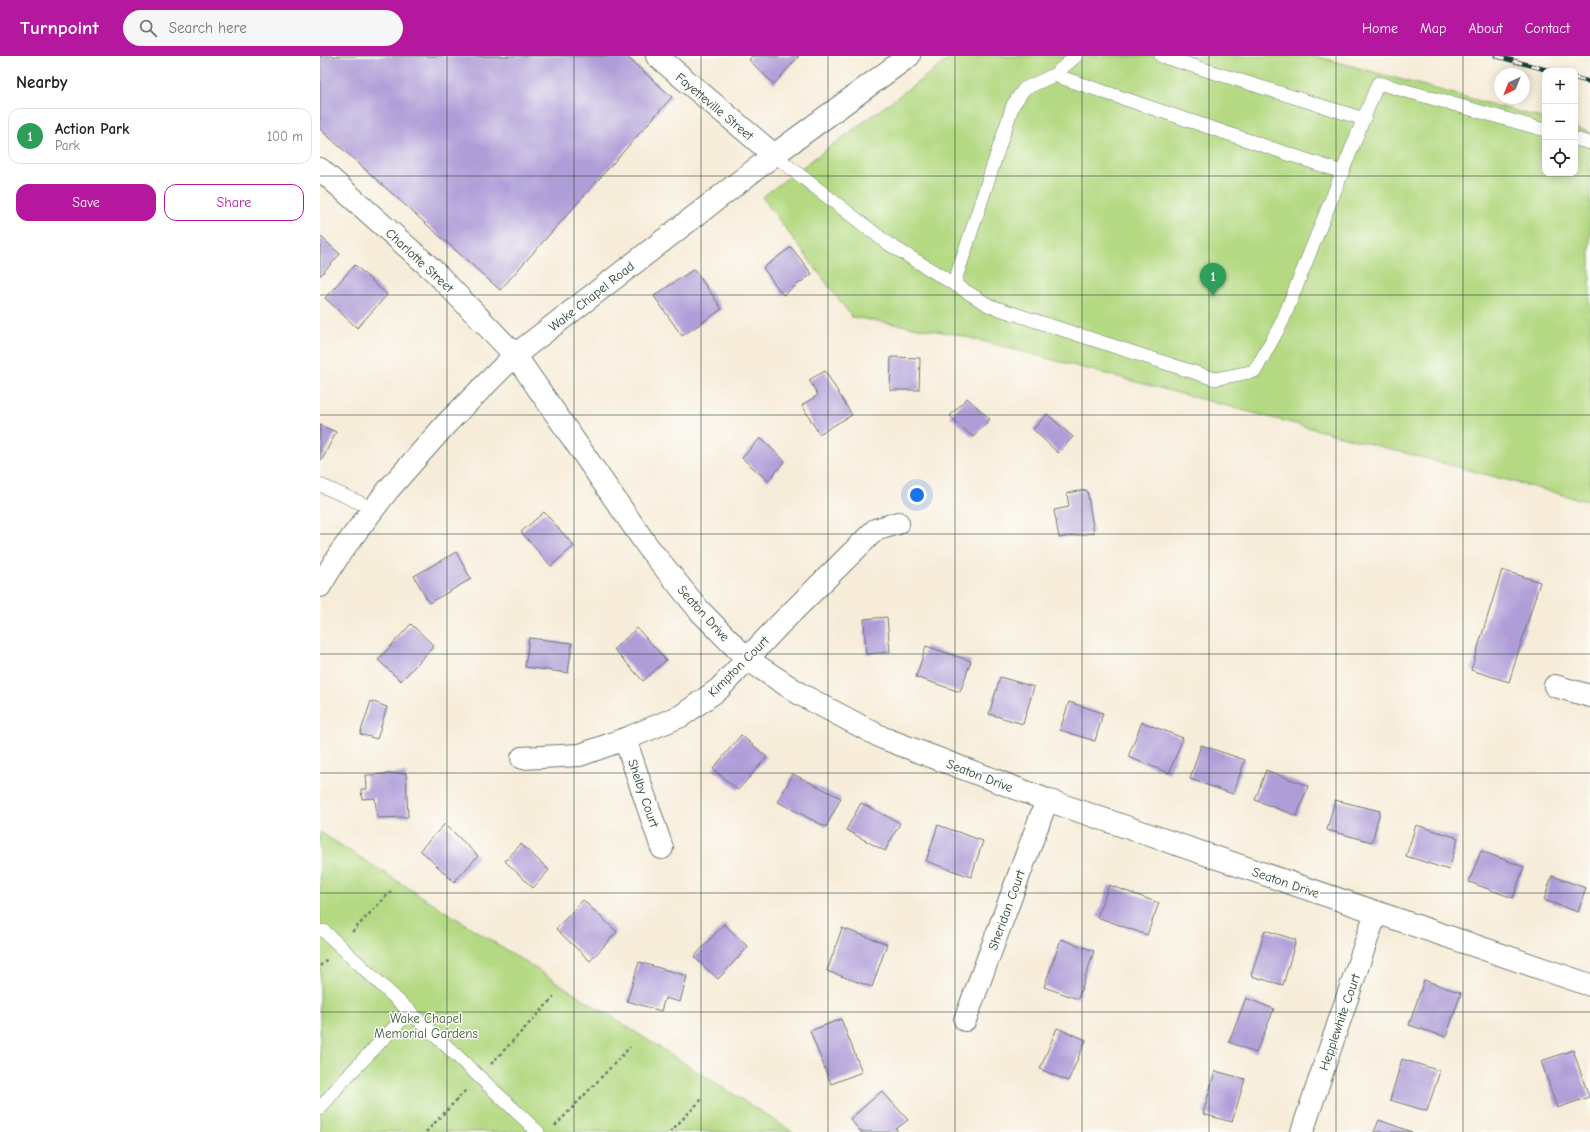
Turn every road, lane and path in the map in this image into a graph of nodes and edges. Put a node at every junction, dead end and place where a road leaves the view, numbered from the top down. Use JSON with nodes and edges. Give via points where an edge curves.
{"nodes":[{"id":1,"x":657,"y":56,"type":"edge"},
{"id":2,"x":909,"y":56,"type":"edge"},
{"id":3,"x":1076,"y":56,"type":"edge"},
{"id":4,"x":1161,"y":56,"type":"edge"},
{"id":5,"x":1054,"y":75,"type":"junction"},
{"id":6,"x":1364,"y":119,"type":"junction"},
{"id":7,"x":1542,"y":129,"type":"edge"},
{"id":8,"x":1578,"y":140,"type":"edge"},
{"id":9,"x":1590,"y":143,"type":"edge"},
{"id":10,"x":774,"y":155,"type":"junction"},
{"id":11,"x":320,"y":169,"type":"edge"},
{"id":12,"x":1342,"y":172,"type":"junction"},
{"id":13,"x":954,"y":284,"type":"junction"},
{"id":14,"x":515,"y":355,"type":"junction"},
{"id":15,"x":320,"y":485,"type":"edge"},
{"id":16,"x":374,"y":508,"type":"junction"},
{"id":17,"x":898,"y":524,"type":"dead end"},
{"id":18,"x":320,"y":586,"type":"edge"},
{"id":19,"x":747,"y":659,"type":"junction"},
{"id":20,"x":1555,"y":686,"type":"dead end"},
{"id":21,"x":1590,"y":696,"type":"edge"},
{"id":22,"x":625,"y":739,"type":"junction"},
{"id":23,"x":522,"y":758,"type":"dead end"},
{"id":24,"x":1047,"y":800,"type":"junction"},
{"id":25,"x":662,"y":848,"type":"dead end"},
{"id":26,"x":391,"y":891,"type":"dead end"},
{"id":27,"x":1376,"y":912,"type":"junction"},
{"id":28,"x":324,"y":931,"type":"dead end"},
{"id":29,"x":340,"y":945,"type":"junction"},
{"id":30,"x":320,"y":966,"type":"edge"},
{"id":31,"x":1590,"y":984,"type":"edge"},
{"id":32,"x":410,"y":1011,"type":"junction"},
{"id":33,"x":965,"y":1020,"type":"dead end"},
{"id":34,"x":630,"y":1047,"type":"dead end"},
{"id":35,"x":702,"y":1099,"type":"dead end"},
{"id":36,"x":320,"y":1109,"type":"edge"},
{"id":37,"x":554,"y":1126,"type":"dead end"},
{"id":38,"x":538,"y":1132,"type":"edge"},
{"id":39,"x":670,"y":1132,"type":"edge"},
{"id":40,"x":1302,"y":1132,"type":"edge"}],
"edges":[{"from":1,"to":10,"type":"street","name":"Fayetteville Street"},
{"from":2,"to":10,"type":"street","name":"Wake Chapel Road"},
{"from":3,"to":5,"type":"lane"},
{"from":4,"to":6,"type":"lane"},
{"from":5,"to":12,"type":"lane"},
{"from":5,"to":13,"type":"lane","via":[[1024,89],[1013,105]]},
{"from":6,"to":7,"type":"lane","via":[[1378,83]]},
{"from":6,"to":12,"type":"lane"},
{"from":8,"to":9,"type":"lane"},
{"from":10,"to":13,"type":"lane","via":[[886,243]]},
{"from":10,"to":14,"type":"street","name":"Wake Chapel Road"},
{"from":11,"to":14,"type":"street","name":"Charlotte Street","via":[[434,271]]},
{"from":12,"to":13,"type":"lane","via":[[1282,322],[1255,371],[1215,379],[990,306]]},
{"from":14,"to":16,"type":"street","name":"Wake Chapel Road","via":[[448,423]]},
{"from":14,"to":19,"type":"street","name":"Seaton Drive","via":[[648,547],[699,610]]},
{"from":15,"to":16,"type":"lane"},
{"from":16,"to":18,"type":"street","name":"Wake Chapel Road","via":[[340,553]]},
{"from":17,"to":19,"type":"street","name":"Kimpton Court","via":[[875,530]]},
{"from":19,"to":22,"type":"street","name":"Kimpton Court","via":[[719,689],[681,716]]},
{"from":19,"to":24,"type":"street","name":"Seaton Drive","via":[[800,694],[883,738]]},
{"from":20,"to":21,"type":"street"},
{"from":22,"to":23,"type":"street","name":"Kimpton Court","via":[[580,755]]},
{"from":22,"to":25,"type":"street","name":"Shelby Court"},
{"from":24,"to":27,"type":"street","name":"Seaton Drive"},
{"from":24,"to":33,"type":"street","name":"Sheridan Court"},
{"from":26,"to":29,"type":"path"},
{"from":27,"to":31,"type":"street","name":"Seaton Drive"},
{"from":27,"to":40,"type":"street","name":"Hepplewhite Court"},
{"from":28,"to":29,"type":"lane"},
{"from":29,"to":30,"type":"path"},
{"from":29,"to":32,"type":"lane"},
{"from":32,"to":36,"type":"lane","via":[[340,1084]]},
{"from":32,"to":38,"type":"lane"},
{"from":34,"to":37,"type":"path"},
{"from":35,"to":39,"type":"path"}]}
